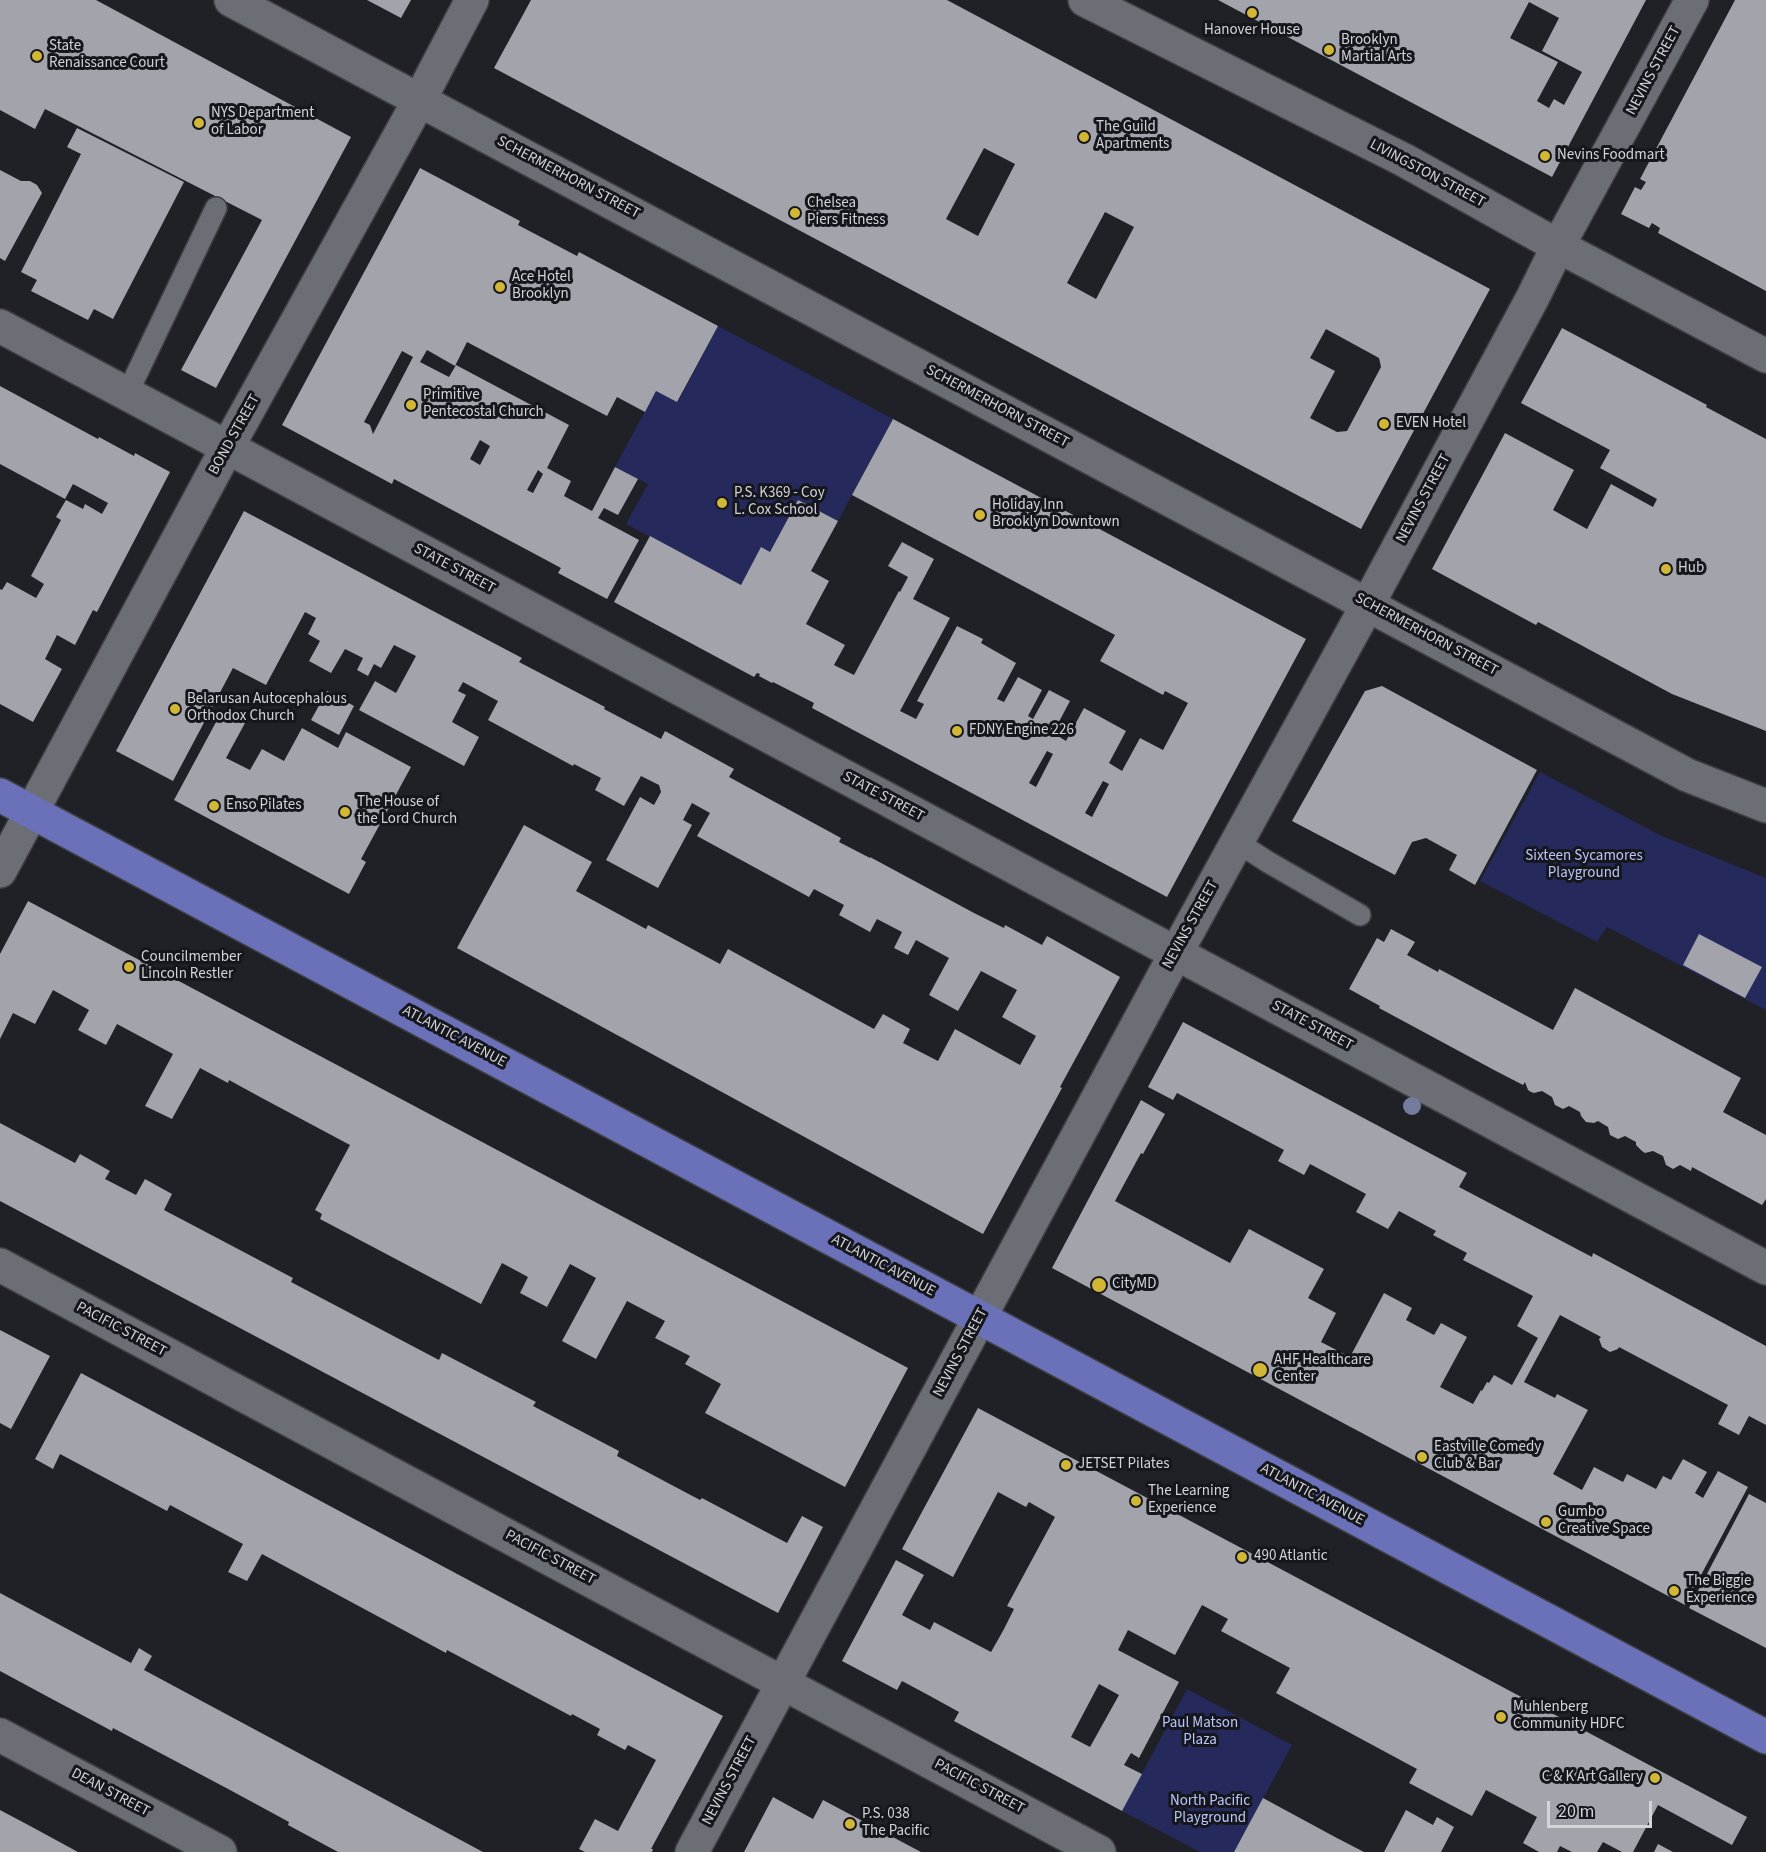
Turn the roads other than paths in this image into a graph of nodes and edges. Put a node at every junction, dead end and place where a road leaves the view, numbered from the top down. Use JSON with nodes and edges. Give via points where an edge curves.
{"nodes":[{"id":1,"x":231,"y":0,"type":"edge"},
{"id":2,"x":472,"y":0,"type":"edge"},
{"id":3,"x":1085,"y":0,"type":"edge"},
{"id":4,"x":1692,"y":0,"type":"edge"},
{"id":5,"x":420,"y":99,"type":"junction"},
{"id":6,"x":216,"y":208,"type":"dead end"},
{"id":7,"x":1558,"y":246,"type":"junction"},
{"id":8,"x":0,"y":326,"type":"edge"},
{"id":9,"x":1766,"y":356,"type":"edge"},
{"id":10,"x":127,"y":394,"type":"junction"},
{"id":11,"x":227,"y":448,"type":"junction"},
{"id":12,"x":1368,"y":604,"type":"junction"},
{"id":13,"x":0,"y":795,"type":"edge"},
{"id":14,"x":1766,"y":806,"type":"edge"},
{"id":15,"x":31,"y":812,"type":"junction"},
{"id":16,"x":1237,"y":842,"type":"junction"},
{"id":17,"x":0,"y":871,"type":"edge"},
{"id":18,"x":1360,"y":915,"type":"dead end"},
{"id":19,"x":1176,"y":953,"type":"junction"},
{"id":20,"x":0,"y":1265,"type":"edge"},
{"id":21,"x":1766,"y":1268,"type":"edge"},
{"id":22,"x":980,"y":1318,"type":"junction"},
{"id":23,"x":783,"y":1683,"type":"junction"},
{"id":24,"x":0,"y":1735,"type":"edge"},
{"id":25,"x":1766,"y":1737,"type":"edge"},
{"id":26,"x":220,"y":1852,"type":"edge"},
{"id":27,"x":692,"y":1852,"type":"edge"},
{"id":28,"x":1100,"y":1852,"type":"edge"}],
"edges":[{"from":1,"to":5,"type":"street","name":"SCHERMERHORN STREET"},
{"from":2,"to":5,"type":"street","name":"BOND STREET"},
{"from":3,"to":7,"type":"street","name":"LIVINGSTON STREET","via":[[1404,160]]},
{"from":4,"to":7,"type":"street","name":"NEVINS STREET"},
{"from":5,"to":11,"type":"street","name":"BOND STREET"},
{"from":5,"to":12,"type":"street","name":"SCHERMERHORN STREET"},
{"from":6,"to":10,"type":"lane"},
{"from":7,"to":9,"type":"street","name":"LIVINGSTON STREET"},
{"from":7,"to":12,"type":"street","name":"NEVINS STREET"},
{"from":8,"to":10,"type":"street","name":"STATE STREET"},
{"from":10,"to":11,"type":"street","name":"STATE STREET"},
{"from":11,"to":15,"type":"street","name":"BOND STREET"},
{"from":11,"to":19,"type":"street","name":"STATE STREET"},
{"from":12,"to":14,"type":"street","name":"SCHERMERHORN STREET","via":[[1687,775]]},
{"from":12,"to":16,"type":"street","name":"NEVINS STREET"},
{"from":13,"to":15,"type":"main road","name":"ATLANTIC AVENUE"},
{"from":15,"to":17,"type":"street","name":"BOND STREET"},
{"from":15,"to":22,"type":"main road","name":"ATLANTIC AVENUE"},
{"from":16,"to":18,"type":"lane"},
{"from":16,"to":19,"type":"street","name":"NEVINS STREET"},
{"from":19,"to":21,"type":"street","name":"STATE STREET"},
{"from":19,"to":22,"type":"street","name":"NEVINS STREET"},
{"from":20,"to":23,"type":"street","name":"PACIFIC STREET"},
{"from":22,"to":23,"type":"street","name":"NEVINS STREET"},
{"from":22,"to":25,"type":"main road","name":"ATLANTIC AVENUE"},
{"from":23,"to":27,"type":"street","name":"NEVINS STREET"},
{"from":23,"to":28,"type":"street","name":"PACIFIC STREET"},
{"from":24,"to":26,"type":"street","name":"DEAN STREET"}]}
